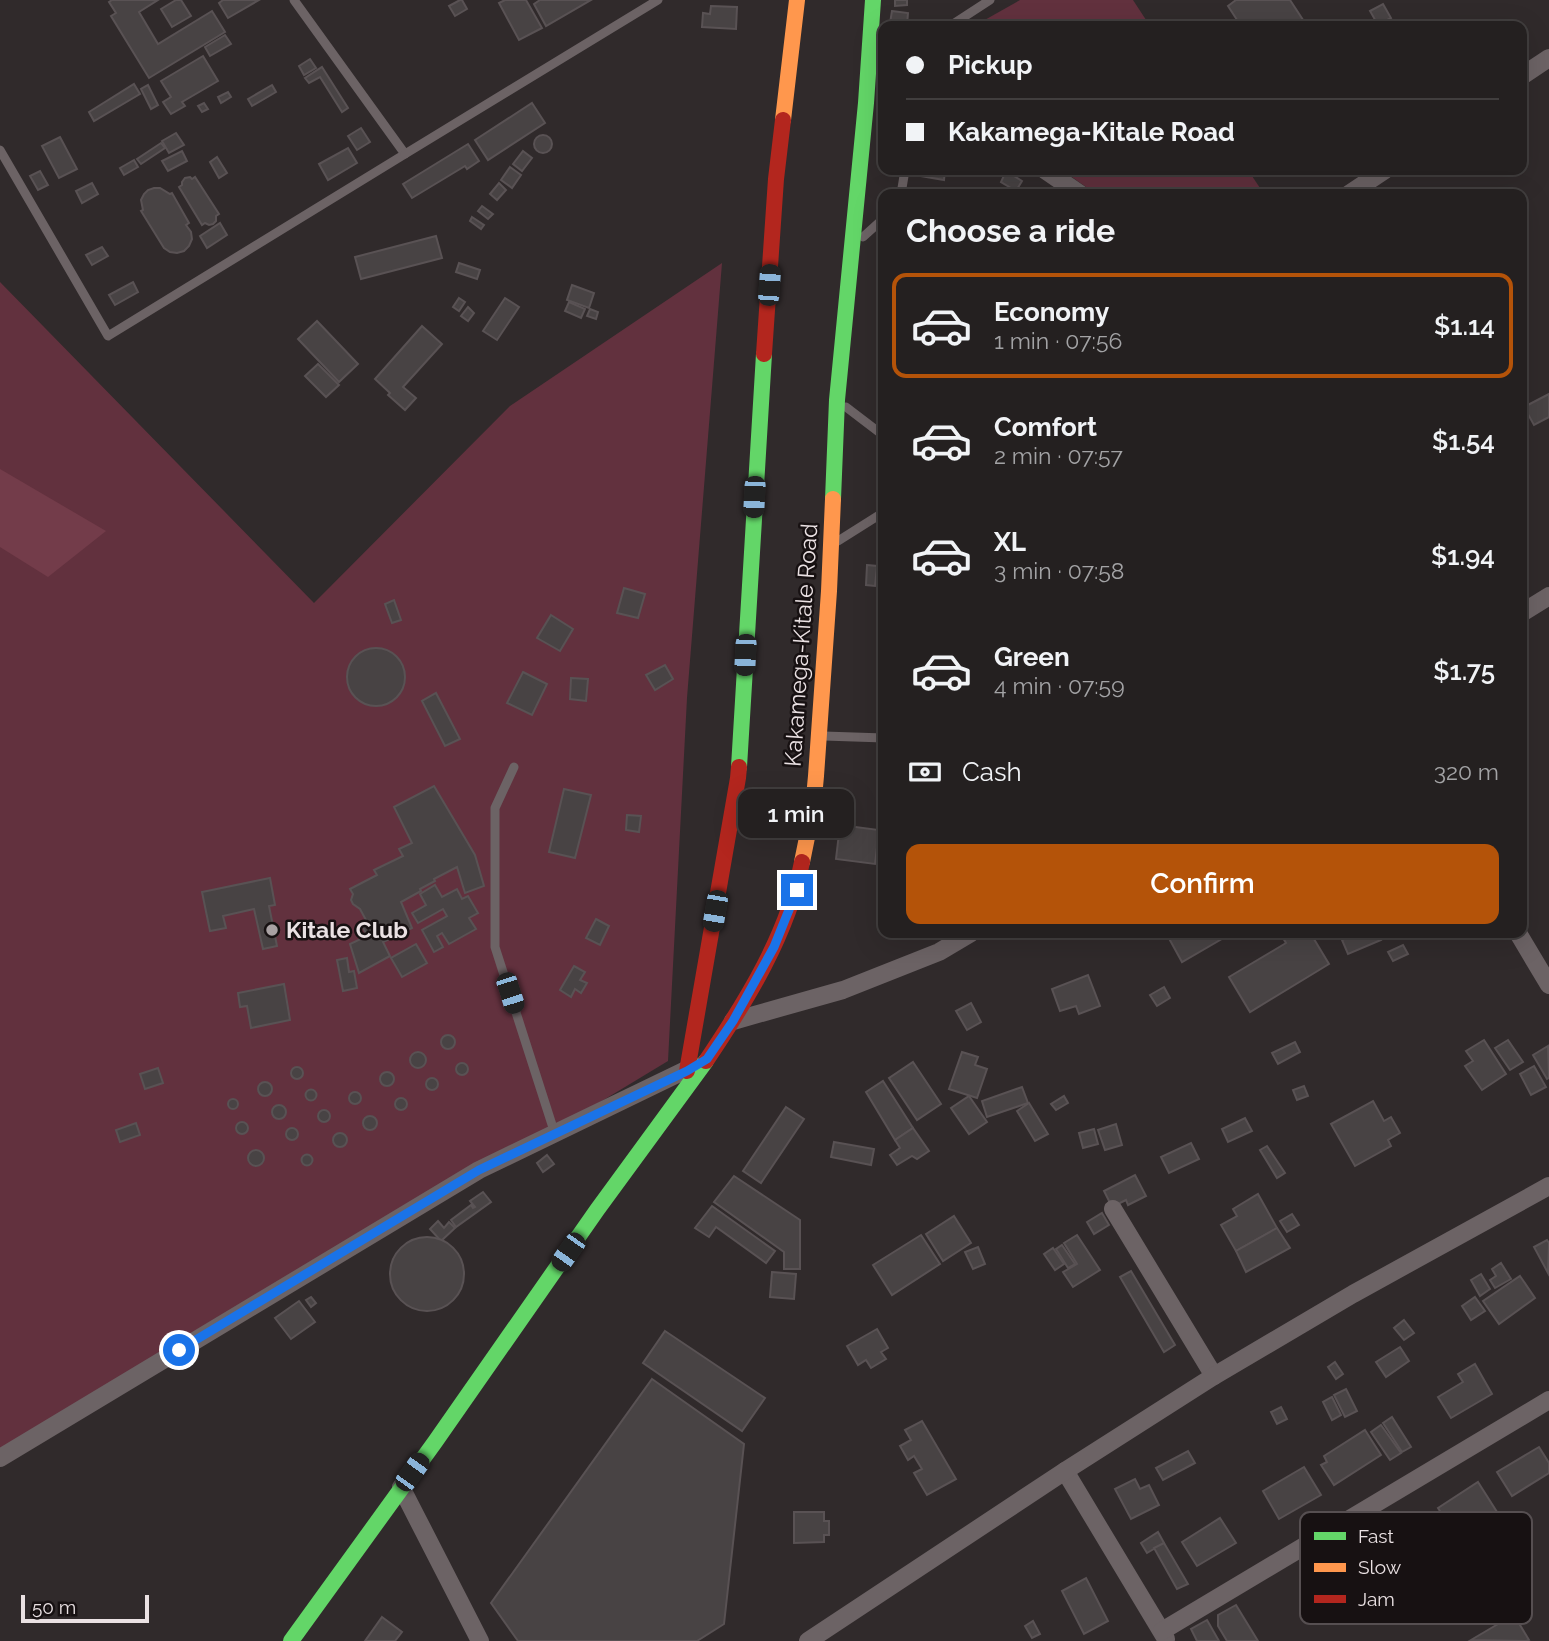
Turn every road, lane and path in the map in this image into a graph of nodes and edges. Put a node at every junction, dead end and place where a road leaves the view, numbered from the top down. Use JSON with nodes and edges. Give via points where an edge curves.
{"nodes":[{"id":1,"x":293,"y":0,"type":"edge"},
{"id":2,"x":658,"y":0,"type":"edge"},
{"id":3,"x":797,"y":0,"type":"edge"},
{"id":4,"x":873,"y":0,"type":"edge"},
{"id":5,"x":990,"y":0,"type":"edge"},
{"id":6,"x":958,"y":21,"type":"edge"},
{"id":7,"x":877,"y":50,"type":"edge"},
{"id":8,"x":1549,"y":58,"type":"edge"},
{"id":9,"x":1527,"y":73,"type":"edge"},
{"id":10,"x":0,"y":150,"type":"edge"},
{"id":11,"x":405,"y":154,"type":"junction"},
{"id":12,"x":1052,"y":175,"type":"edge"},
{"id":13,"x":1378,"y":175,"type":"edge"},
{"id":14,"x":1073,"y":189,"type":"edge"},
{"id":15,"x":1356,"y":189,"type":"edge"},
{"id":16,"x":878,"y":224,"type":"edge"},
{"id":17,"x":852,"y":248,"type":"junction"},
{"id":18,"x":837,"y":400,"type":"junction"},
{"id":19,"x":878,"y":431,"type":"edge"},
{"id":20,"x":878,"y":516,"type":"edge"},
{"id":21,"x":830,"y":546,"type":"junction"},
{"id":22,"x":1549,"y":596,"type":"edge"},
{"id":23,"x":1527,"y":609,"type":"edge"},
{"id":24,"x":819,"y":735,"type":"junction"},
{"id":25,"x":878,"y":738,"type":"edge"},
{"id":26,"x":514,"y":767,"type":"dead end"},
{"id":27,"x":963,"y":938,"type":"edge"},
{"id":28,"x":1521,"y":938,"type":"edge"},
{"id":29,"x":1549,"y":985,"type":"edge"},
{"id":30,"x":733,"y":1021,"type":"junction"},
{"id":31,"x":707,"y":1059,"type":"junction"},
{"id":32,"x":687,"y":1071,"type":"junction"},
{"id":33,"x":555,"y":1134,"type":"junction"},
{"id":34,"x":1549,"y":1186,"type":"edge"},
{"id":35,"x":1113,"y":1209,"type":"dead end"},
{"id":36,"x":1214,"y":1376,"type":"junction"},
{"id":37,"x":1549,"y":1401,"type":"edge"},
{"id":38,"x":0,"y":1458,"type":"edge"},
{"id":39,"x":1065,"y":1471,"type":"junction"},
{"id":40,"x":401,"y":1487,"type":"junction"},
{"id":41,"x":1368,"y":1512,"type":"edge"},
{"id":42,"x":1300,"y":1553,"type":"edge"},
{"id":43,"x":1165,"y":1636,"type":"edge"},
{"id":44,"x":292,"y":1641,"type":"edge"},
{"id":45,"x":480,"y":1641,"type":"edge"},
{"id":46,"x":808,"y":1641,"type":"edge"}],
"edges":[{"from":1,"to":11,"type":"lane"},
{"from":2,"to":11,"type":"lane"},
{"from":3,"to":32,"type":"main road","via":[[776,179],[738,778]]},
{"from":4,"to":7,"type":"main road","name":"Kakamega-Kitale Road"},
{"from":5,"to":6,"type":"lane"},
{"from":7,"to":17,"type":"main road","name":"Kakamega-Kitale Road"},
{"from":8,"to":9,"type":"street"},
{"from":10,"to":11,"type":"lane","via":[[108,337]]},
{"from":12,"to":14,"type":"street"},
{"from":13,"to":15,"type":"street"},
{"from":16,"to":17,"type":"lane"},
{"from":17,"to":18,"type":"main road","name":"Kakamega-Kitale Road"},
{"from":18,"to":19,"type":"lane"},
{"from":18,"to":21,"type":"main road","name":"Kakamega-Kitale Road"},
{"from":20,"to":21,"type":"lane"},
{"from":21,"to":24,"type":"main road","name":"Kakamega-Kitale Road"},
{"from":22,"to":23,"type":"street"},
{"from":24,"to":25,"type":"lane"},
{"from":24,"to":30,"type":"main road","name":"Kakamega-Kitale Road","via":[[813,808],[797,890],[774,947]]},
{"from":26,"to":33,"type":"lane","via":[[495,808],[495,947]]},
{"from":27,"to":30,"type":"street","via":[[843,990]]},
{"from":28,"to":29,"type":"street"},
{"from":30,"to":31,"type":"main road","name":"Kakamega-Kitale Road"},
{"from":31,"to":32,"type":"street"},
{"from":31,"to":40,"type":"main road","name":"Kakamega-Kitale Road"},
{"from":32,"to":33,"type":"street"},
{"from":33,"to":38,"type":"street","via":[[479,1170]]},
{"from":34,"to":36,"type":"street"},
{"from":35,"to":36,"type":"street"},
{"from":36,"to":39,"type":"street"},
{"from":37,"to":41,"type":"street"},
{"from":39,"to":43,"type":"street"},
{"from":39,"to":46,"type":"street"},
{"from":40,"to":44,"type":"main road","name":"Kakamega-Kitale Road"},
{"from":40,"to":45,"type":"street"},
{"from":42,"to":43,"type":"street"}]}
